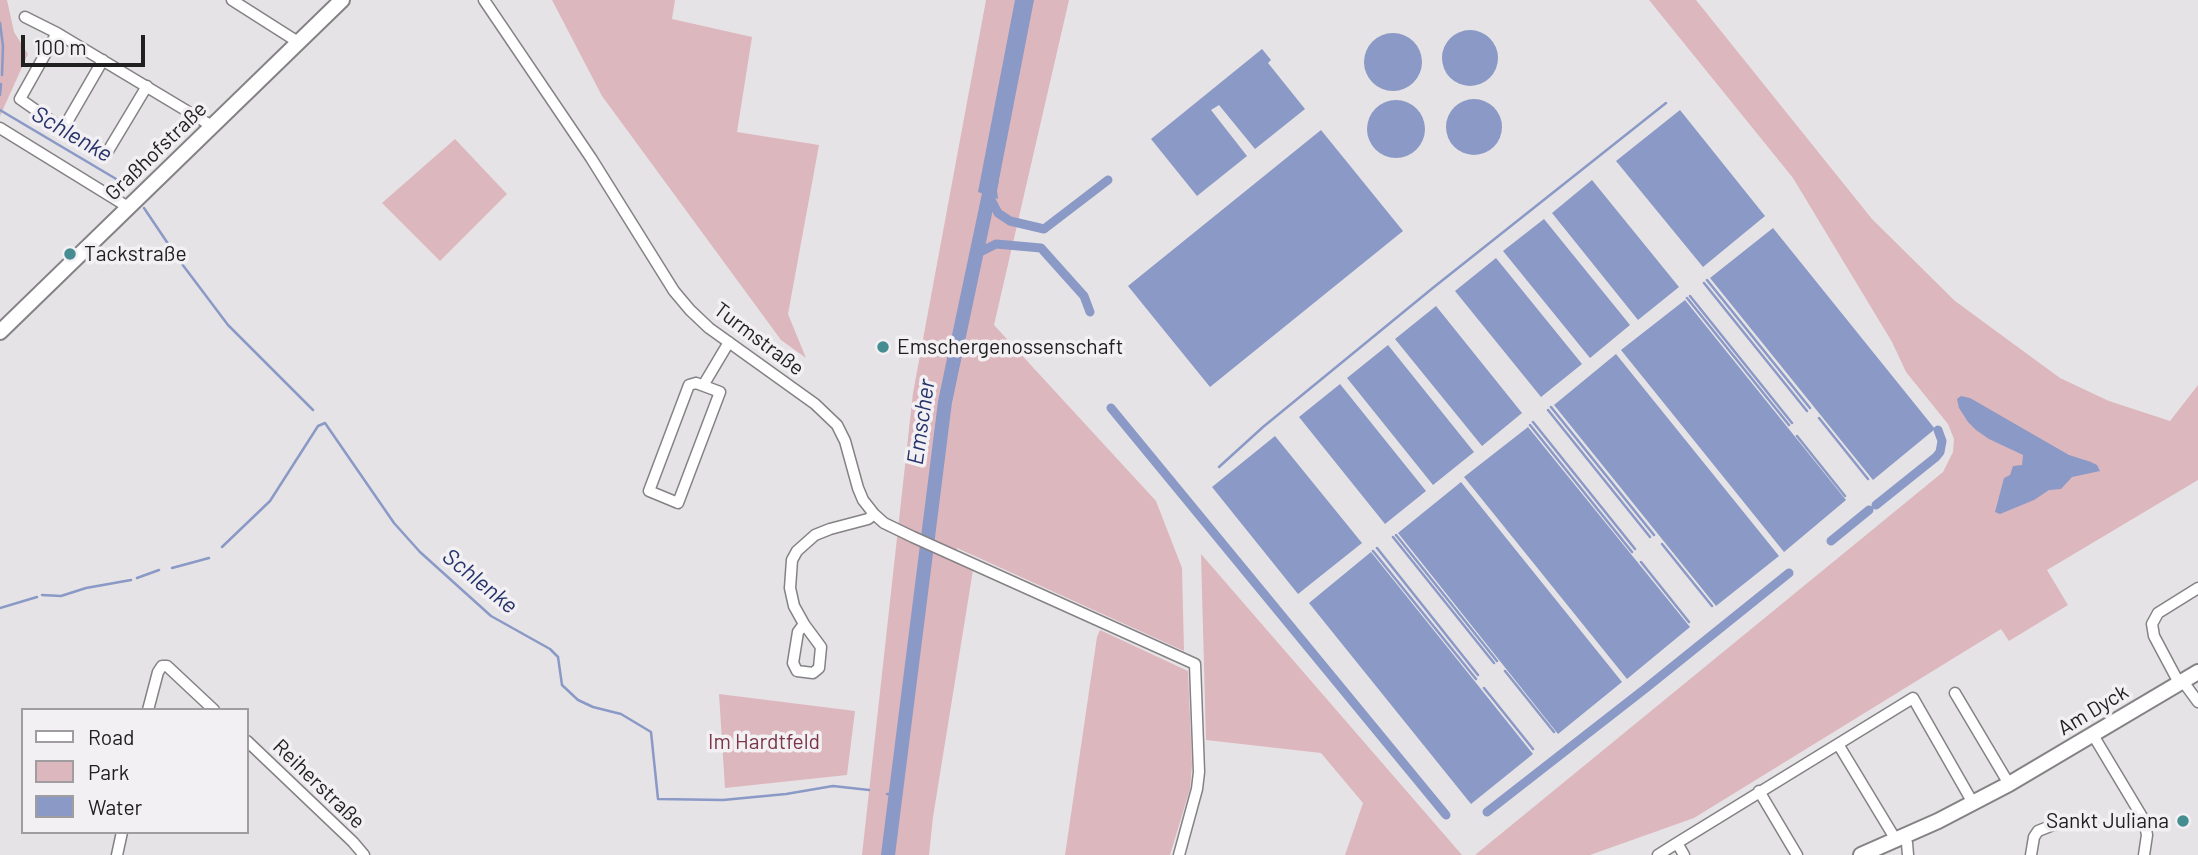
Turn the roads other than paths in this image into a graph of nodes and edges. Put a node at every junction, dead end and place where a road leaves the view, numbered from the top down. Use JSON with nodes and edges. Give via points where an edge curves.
{"nodes":[{"id":1,"x":232,"y":0,"type":"edge"},
{"id":2,"x":342,"y":0,"type":"edge"},
{"id":3,"x":484,"y":0,"type":"edge"},
{"id":4,"x":25,"y":16,"type":"dead end"},
{"id":5,"x":57,"y":33,"type":"junction"},
{"id":6,"x":298,"y":42,"type":"junction"},
{"id":7,"x":103,"y":60,"type":"junction"},
{"id":8,"x":147,"y":86,"type":"junction"},
{"id":9,"x":212,"y":126,"type":"junction"},
{"id":10,"x":0,"y":128,"type":"edge"},
{"id":11,"x":63,"y":129,"type":"junction"},
{"id":12,"x":128,"y":207,"type":"junction"},
{"id":13,"x":1,"y":330,"type":"edge"},
{"id":14,"x":729,"y":342,"type":"junction"},
{"id":15,"x":704,"y":384,"type":"junction"},
{"id":16,"x":874,"y":514,"type":"junction"},
{"id":17,"x":2198,"y":588,"type":"edge"},
{"id":18,"x":804,"y":624,"type":"junction"},
{"id":19,"x":2198,"y":672,"type":"edge"},
{"id":20,"x":2183,"y":685,"type":"junction"},
{"id":21,"x":1955,"y":694,"type":"dead end"},
{"id":22,"x":2198,"y":702,"type":"edge"},
{"id":23,"x":149,"y":708,"type":"edge"},
{"id":24,"x":212,"y":708,"type":"edge"},
{"id":25,"x":2094,"y":735,"type":"junction"},
{"id":26,"x":248,"y":742,"type":"edge"},
{"id":27,"x":1838,"y":744,"type":"junction"},
{"id":28,"x":2009,"y":784,"type":"junction"},
{"id":29,"x":1759,"y":791,"type":"junction"},
{"id":30,"x":1973,"y":803,"type":"junction"},
{"id":31,"x":2053,"y":825,"type":"dead end"},
{"id":32,"x":122,"y":834,"type":"edge"},
{"id":33,"x":1900,"y":839,"type":"junction"},
{"id":34,"x":1677,"y":843,"type":"junction"},
{"id":35,"x":117,"y":855,"type":"edge"},
{"id":36,"x":364,"y":855,"type":"edge"},
{"id":37,"x":1179,"y":855,"type":"edge"},
{"id":38,"x":1658,"y":855,"type":"edge"},
{"id":39,"x":1684,"y":855,"type":"edge"},
{"id":40,"x":1797,"y":855,"type":"edge"},
{"id":41,"x":1861,"y":855,"type":"edge"},
{"id":42,"x":1908,"y":855,"type":"edge"},
{"id":43,"x":2031,"y":855,"type":"edge"},
{"id":44,"x":2144,"y":855,"type":"edge"}],
"edges":[{"from":1,"to":6,"type":"street"},
{"from":2,"to":6,"type":"street","name":"Graßhofstraße"},
{"from":3,"to":14,"type":"street","name":"Turmstraße","via":[[674,291]]},
{"from":4,"to":5,"type":"street"},
{"from":5,"to":7,"type":"street"},
{"from":5,"to":11,"type":"street","via":[[20,99]]},
{"from":6,"to":9,"type":"street","name":"Graßhofstraße"},
{"from":7,"to":8,"type":"street"},
{"from":7,"to":11,"type":"street"},
{"from":8,"to":9,"type":"street"},
{"from":8,"to":11,"type":"street","via":[[105,156]]},
{"from":9,"to":12,"type":"street","name":"Graßhofstraße"},
{"from":10,"to":12,"type":"street"},
{"from":12,"to":13,"type":"street","name":"Graßhofstraße"},
{"from":14,"to":15,"type":"street"},
{"from":14,"to":16,"type":"street","name":"Turmstraße","via":[[829,415],[845,440],[863,500]]},
{"from":15,"to":15,"type":"street","via":[[720,392],[678,503],[649,491],[689,385]]},
{"from":16,"to":18,"type":"street","via":[[815,535],[797,551],[790,588]]},
{"from":16,"to":37,"type":"street","via":[[949,554],[1195,664],[1199,772]]},
{"from":17,"to":20,"type":"street","via":[[2158,613],[2152,624],[2154,636]]},
{"from":18,"to":18,"type":"street","via":[[798,632],[793,663],[797,671],[813,673],[819,668],[821,647]]},
{"from":19,"to":20,"type":"street","name":"Am Dyck"},
{"from":20,"to":22,"type":"street"},
{"from":20,"to":25,"type":"street","name":"Am Dyck"},
{"from":21,"to":28,"type":"street"},
{"from":23,"to":24,"type":"street","via":[[162,666],[171,668]]},
{"from":25,"to":28,"type":"street","name":"Am Dyck"},
{"from":25,"to":44,"type":"street","via":[[2144,820]]},
{"from":26,"to":36,"type":"street","name":"Reiherstraße"},
{"from":27,"to":29,"type":"street"},
{"from":27,"to":30,"type":"street","via":[[1913,698]]},
{"from":27,"to":33,"type":"street"},
{"from":28,"to":30,"type":"street","name":"Am Dyck"},
{"from":29,"to":34,"type":"street"},
{"from":29,"to":40,"type":"street"},
{"from":30,"to":33,"type":"street","name":"Am Dyck"},
{"from":31,"to":43,"type":"street","via":[[2038,831]]},
{"from":32,"to":35,"type":"street"},
{"from":33,"to":41,"type":"street","name":"Am Dyck"},
{"from":33,"to":42,"type":"street","via":[[1907,843]]},
{"from":34,"to":38,"type":"street"},
{"from":34,"to":39,"type":"street"}]}
